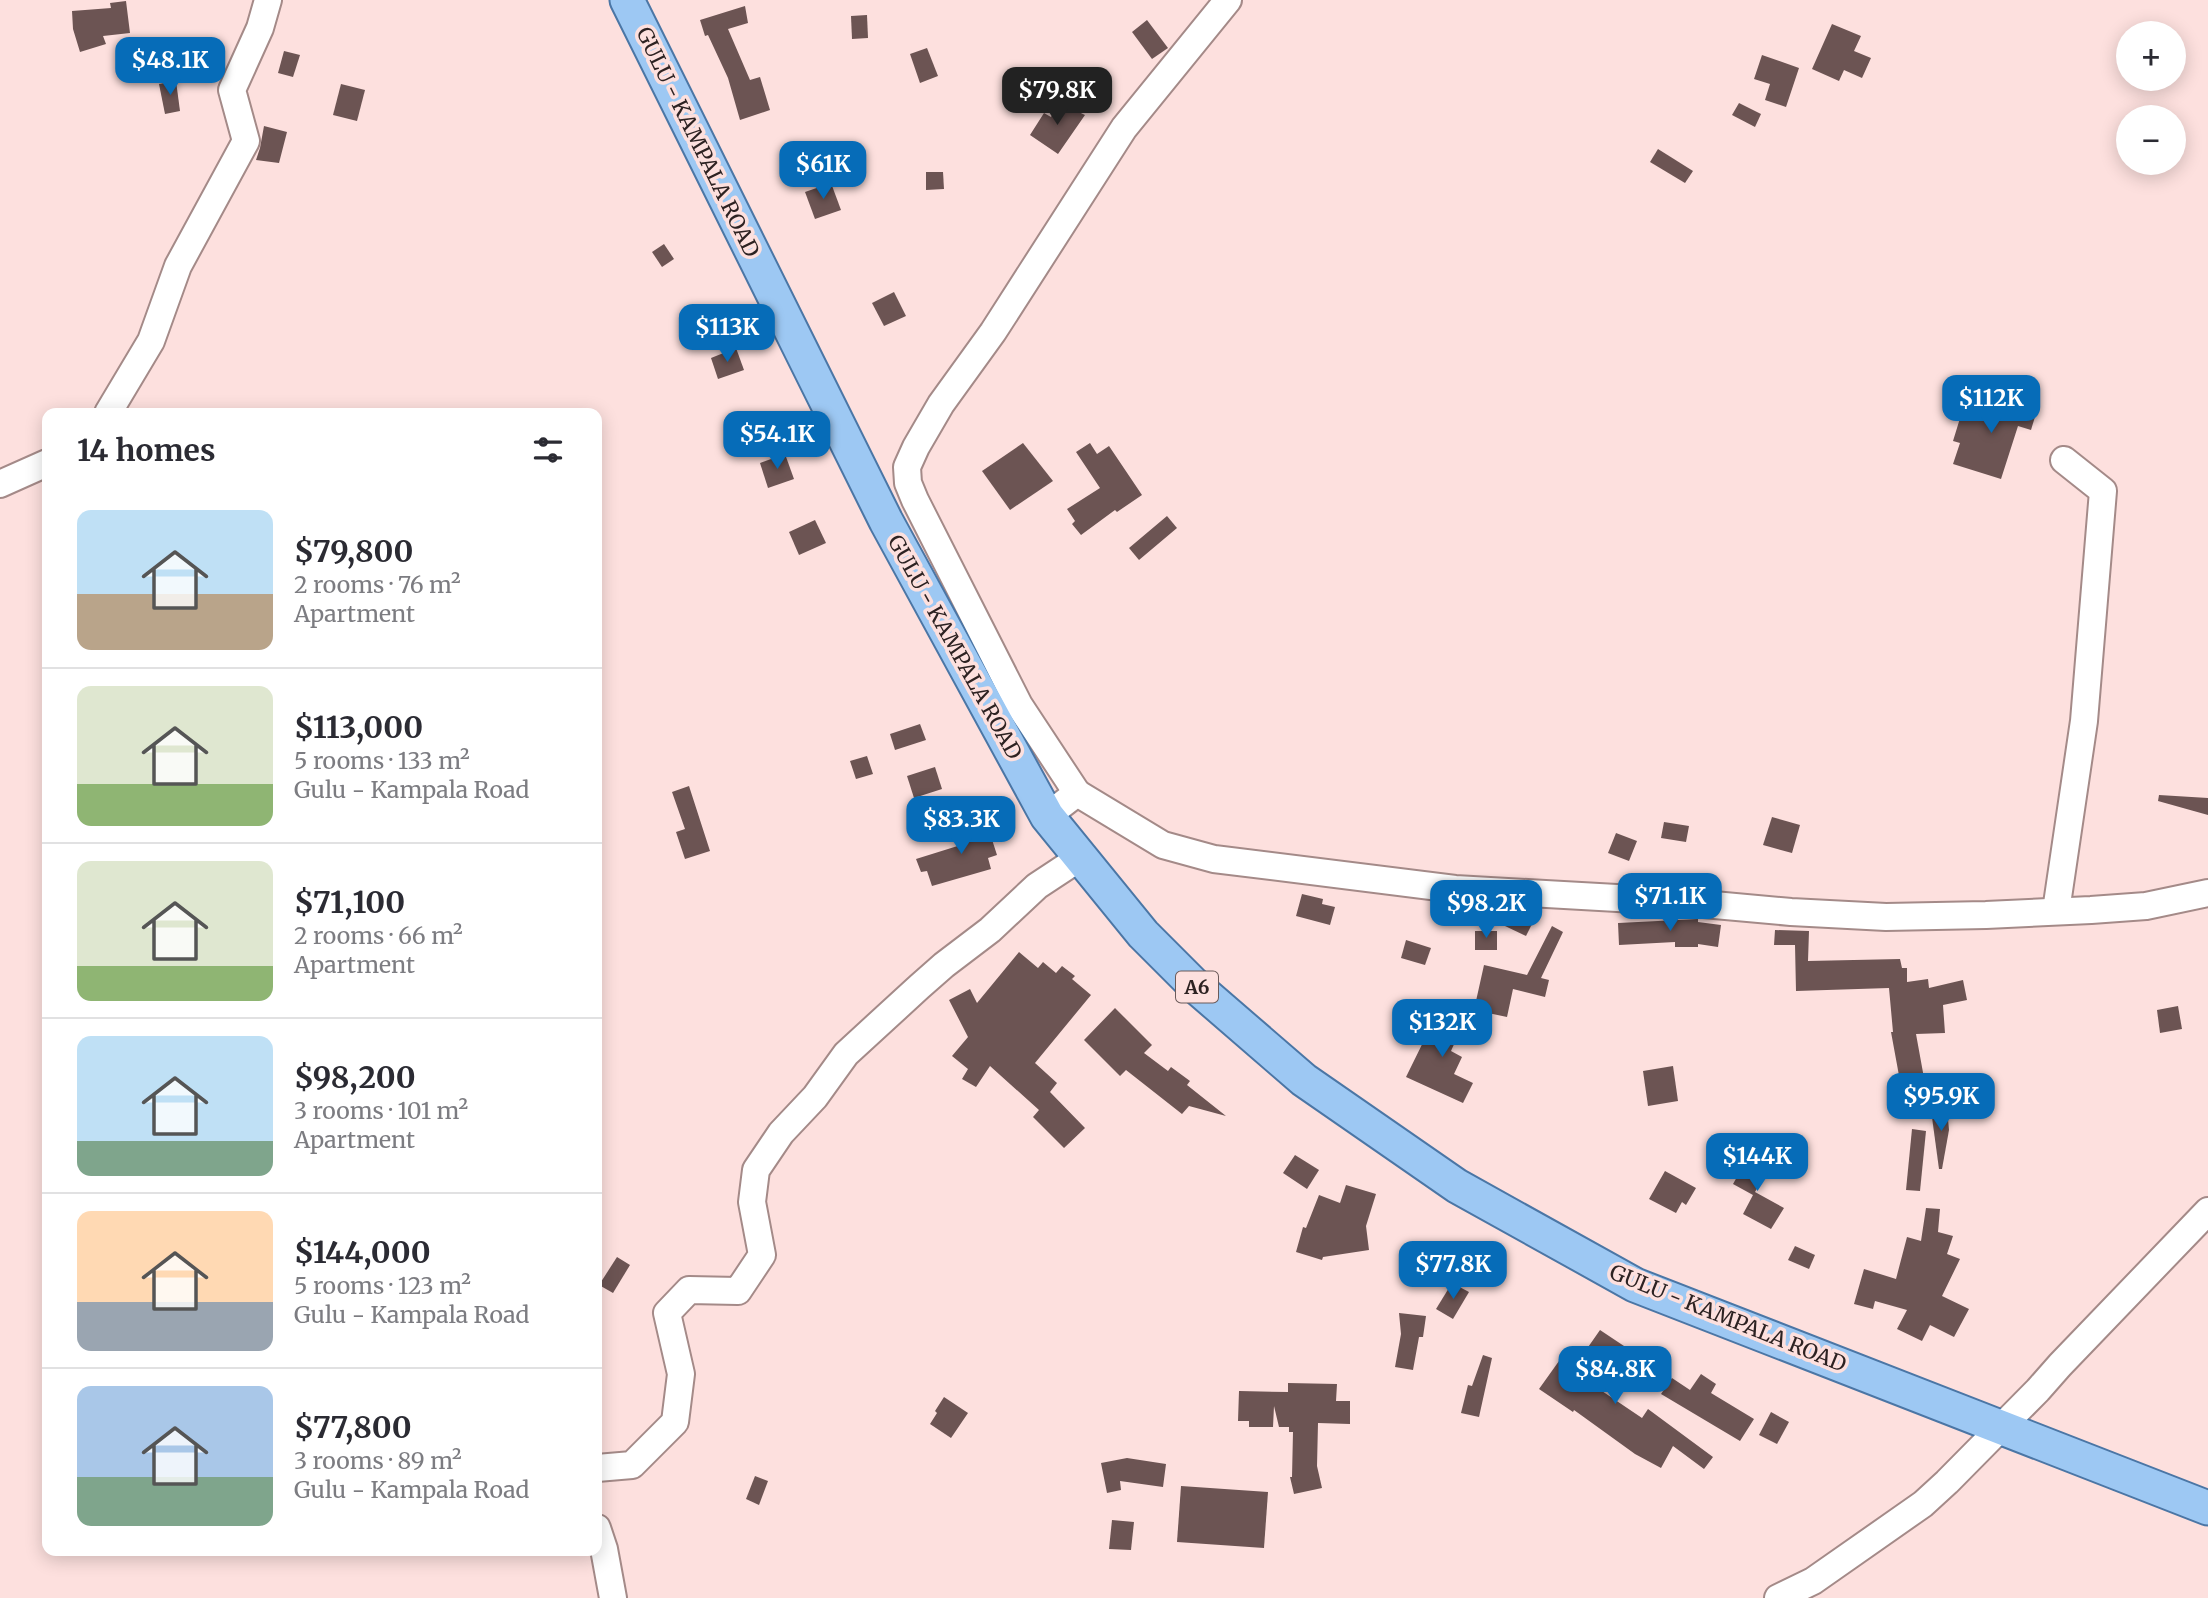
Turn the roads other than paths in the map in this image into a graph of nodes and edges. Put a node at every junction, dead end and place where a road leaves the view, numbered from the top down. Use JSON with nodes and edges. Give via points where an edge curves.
{"nodes":[{"id":1,"x":268,"y":0,"type":"edge"},
{"id":2,"x":627,"y":0,"type":"edge"},
{"id":3,"x":1228,"y":0,"type":"edge"},
{"id":4,"x":111,"y":408,"type":"edge"},
{"id":5,"x":2064,"y":460,"type":"dead end"},
{"id":6,"x":42,"y":465,"type":"edge"},
{"id":7,"x":0,"y":484,"type":"edge"},
{"id":8,"x":1077,"y":793,"type":"junction"},
{"id":9,"x":1047,"y":816,"type":"junction"},
{"id":10,"x":1081,"y":857,"type":"junction"},
{"id":11,"x":2208,"y":894,"type":"edge"},
{"id":12,"x":2056,"y":911,"type":"junction"},
{"id":13,"x":2208,"y":1211,"type":"edge"},
{"id":14,"x":2001,"y":1427,"type":"junction"},
{"id":15,"x":602,"y":1468,"type":"edge"},
{"id":16,"x":2208,"y":1508,"type":"edge"},
{"id":17,"x":602,"y":1543,"type":"edge"},
{"id":18,"x":612,"y":1598,"type":"edge"},
{"id":19,"x":1778,"y":1598,"type":"edge"}],
"edges":[{"from":1,"to":4,"type":"street","via":[[232,90],[246,141],[178,266],[151,341]]},
{"from":2,"to":9,"type":"main road","name":"GULU - KAMPALA ROAD","number":"A6","via":[[886,521]]},
{"from":3,"to":8,"type":"street","via":[[1124,128],[993,332],[941,404],[907,467],[915,500],[1019,705]]},
{"from":5,"to":12,"type":"street","via":[[2103,491],[2084,721]]},
{"from":6,"to":7,"type":"street"},
{"from":8,"to":9,"type":"street"},
{"from":8,"to":12,"type":"street","via":[[1163,845],[1214,859],[1388,881],[1886,917]]},
{"from":9,"to":10,"type":"main road","name":"GULU - KAMPALA ROAD","number":"A6"},
{"from":10,"to":14,"type":"main road","name":"GULU - KAMPALA ROAD","number":"A6","via":[[1143,934],[1294,1072],[1457,1186],[1636,1285]]},
{"from":10,"to":15,"type":"street","via":[[1037,886],[846,1054],[781,1133],[756,1170],[752,1202],[762,1255],[738,1291],[689,1290],[667,1313],[681,1374],[675,1422],[632,1465]]},
{"from":11,"to":12,"type":"street","via":[[2146,906]]},
{"from":13,"to":14,"type":"street"},
{"from":14,"to":16,"type":"main road","name":"GULU - KAMPALA ROAD","number":"A6"},
{"from":14,"to":19,"type":"street","via":[[1923,1504],[1813,1581]]},
{"from":17,"to":18,"type":"street"}]}
